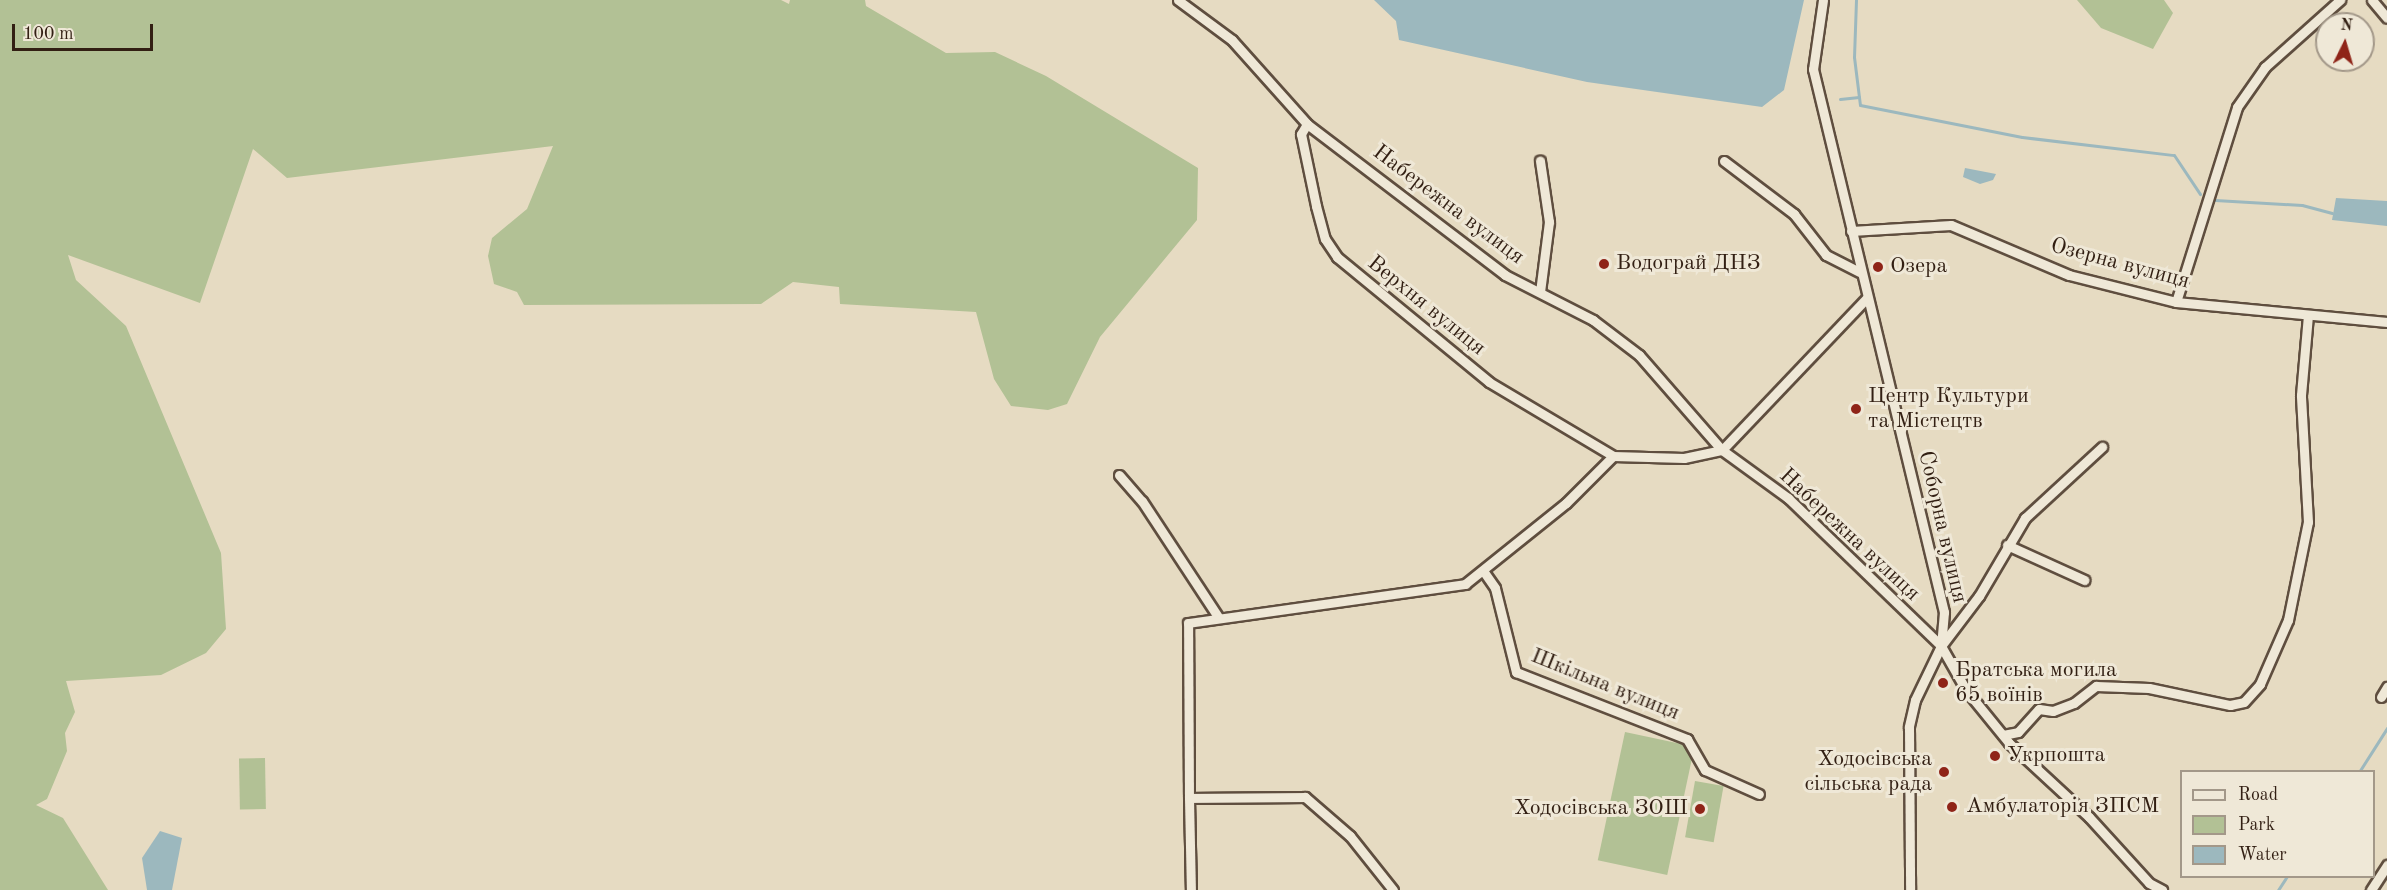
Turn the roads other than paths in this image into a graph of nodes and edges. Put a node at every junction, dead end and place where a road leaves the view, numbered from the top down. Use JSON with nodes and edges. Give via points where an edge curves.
{"nodes":[{"id":1,"x":1178,"y":0,"type":"edge"},
{"id":2,"x":1823,"y":0,"type":"edge"},
{"id":3,"x":2340,"y":0,"type":"edge"},
{"id":4,"x":2372,"y":0,"type":"edge"},
{"id":5,"x":2387,"y":18,"type":"edge"},
{"id":6,"x":1307,"y":124,"type":"junction"},
{"id":7,"x":1540,"y":161,"type":"dead end"},
{"id":8,"x":1724,"y":161,"type":"dead end"},
{"id":9,"x":1851,"y":231,"type":"junction"},
{"id":10,"x":1859,"y":272,"type":"junction"},
{"id":11,"x":1539,"y":292,"type":"junction"},
{"id":12,"x":1866,"y":299,"type":"junction"},
{"id":13,"x":2176,"y":302,"type":"junction"},
{"id":14,"x":2308,"y":315,"type":"junction"},
{"id":15,"x":2387,"y":322,"type":"edge"},
{"id":16,"x":2102,"y":447,"type":"dead end"},
{"id":17,"x":1722,"y":450,"type":"junction"},
{"id":18,"x":1613,"y":456,"type":"junction"},
{"id":19,"x":1119,"y":475,"type":"dead end"},
{"id":20,"x":2007,"y":545,"type":"junction"},
{"id":21,"x":1484,"y":572,"type":"junction"},
{"id":22,"x":2084,"y":580,"type":"dead end"},
{"id":23,"x":1219,"y":618,"type":"junction"},
{"id":24,"x":1941,"y":646,"type":"junction"},
{"id":25,"x":2387,"y":687,"type":"edge"},
{"id":26,"x":2381,"y":697,"type":"dead end"},
{"id":27,"x":2003,"y":735,"type":"junction"},
{"id":28,"x":1759,"y":794,"type":"dead end"},
{"id":29,"x":1190,"y":798,"type":"junction"},
{"id":30,"x":2387,"y":864,"type":"edge"},
{"id":31,"x":1191,"y":890,"type":"edge"},
{"id":32,"x":1393,"y":890,"type":"edge"},
{"id":33,"x":1910,"y":890,"type":"edge"},
{"id":34,"x":2162,"y":890,"type":"edge"},
{"id":35,"x":2371,"y":890,"type":"edge"}],
"edges":[{"from":1,"to":6,"type":"street","name":"Набережна вулиця","via":[[1232,40]]},
{"from":2,"to":9,"type":"street","name":"Соборна вулиця","via":[[1813,69]]},
{"from":3,"to":13,"type":"street","via":[[2265,67],[2237,108]]},
{"from":4,"to":5,"type":"street"},
{"from":6,"to":11,"type":"street","name":"Набережна вулиця","via":[[1394,186],[1505,275]]},
{"from":6,"to":18,"type":"street","name":"Верхня вулиця","via":[[1301,134],[1316,206],[1325,238],[1336,257],[1489,382]]},
{"from":7,"to":11,"type":"street","via":[[1549,222]]},
{"from":8,"to":10,"type":"street","via":[[1794,214],[1826,255]]},
{"from":9,"to":10,"type":"street","name":"Соборна вулиця"},
{"from":9,"to":13,"type":"street","name":"Озерна вулиця","via":[[1951,225],[2069,275]]},
{"from":10,"to":12,"type":"street","name":"Соборна вулиця"},
{"from":11,"to":17,"type":"street","name":"Набережна вулиця","via":[[1593,320],[1639,355]]},
{"from":12,"to":17,"type":"street"},
{"from":12,"to":24,"type":"street","name":"Соборна вулиця","via":[[1941,598]]},
{"from":13,"to":14,"type":"street","name":"Озерна вулиця"},
{"from":14,"to":15,"type":"street","name":"Озерна вулиця"},
{"from":14,"to":27,"type":"street","via":[[2301,395],[2308,522],[2288,620],[2260,684],[2244,702],[2230,705],[2149,688],[2096,687],[2074,703],[2053,711],[2039,710],[2018,732]]},
{"from":16,"to":20,"type":"street","via":[[2038,503]]},
{"from":17,"to":18,"type":"street","via":[[1684,458]]},
{"from":17,"to":24,"type":"street","name":"Набережна вулиця","via":[[1788,498]]},
{"from":18,"to":21,"type":"street","via":[[1566,504]]},
{"from":19,"to":23,"type":"street","via":[[1137,494]]},
{"from":20,"to":22,"type":"street"},
{"from":20,"to":24,"type":"street","via":[[1979,597]]},
{"from":21,"to":23,"type":"street","via":[[1465,584]]},
{"from":21,"to":28,"type":"street","name":"Шкільна вулиця","via":[[1495,588],[1516,672],[1687,739],[1705,770]]},
{"from":23,"to":29,"type":"street","via":[[1188,623]]},
{"from":24,"to":27,"type":"street","via":[[1966,690]]},
{"from":24,"to":33,"type":"street","name":"Соборна вулиця","via":[[1915,700],[1909,727]]},
{"from":25,"to":26,"type":"street"},
{"from":27,"to":34,"type":"street","via":[[2149,883]]},
{"from":29,"to":31,"type":"street"},
{"from":29,"to":32,"type":"street","via":[[1305,798],[1350,836]]},
{"from":30,"to":35,"type":"street"}]}
